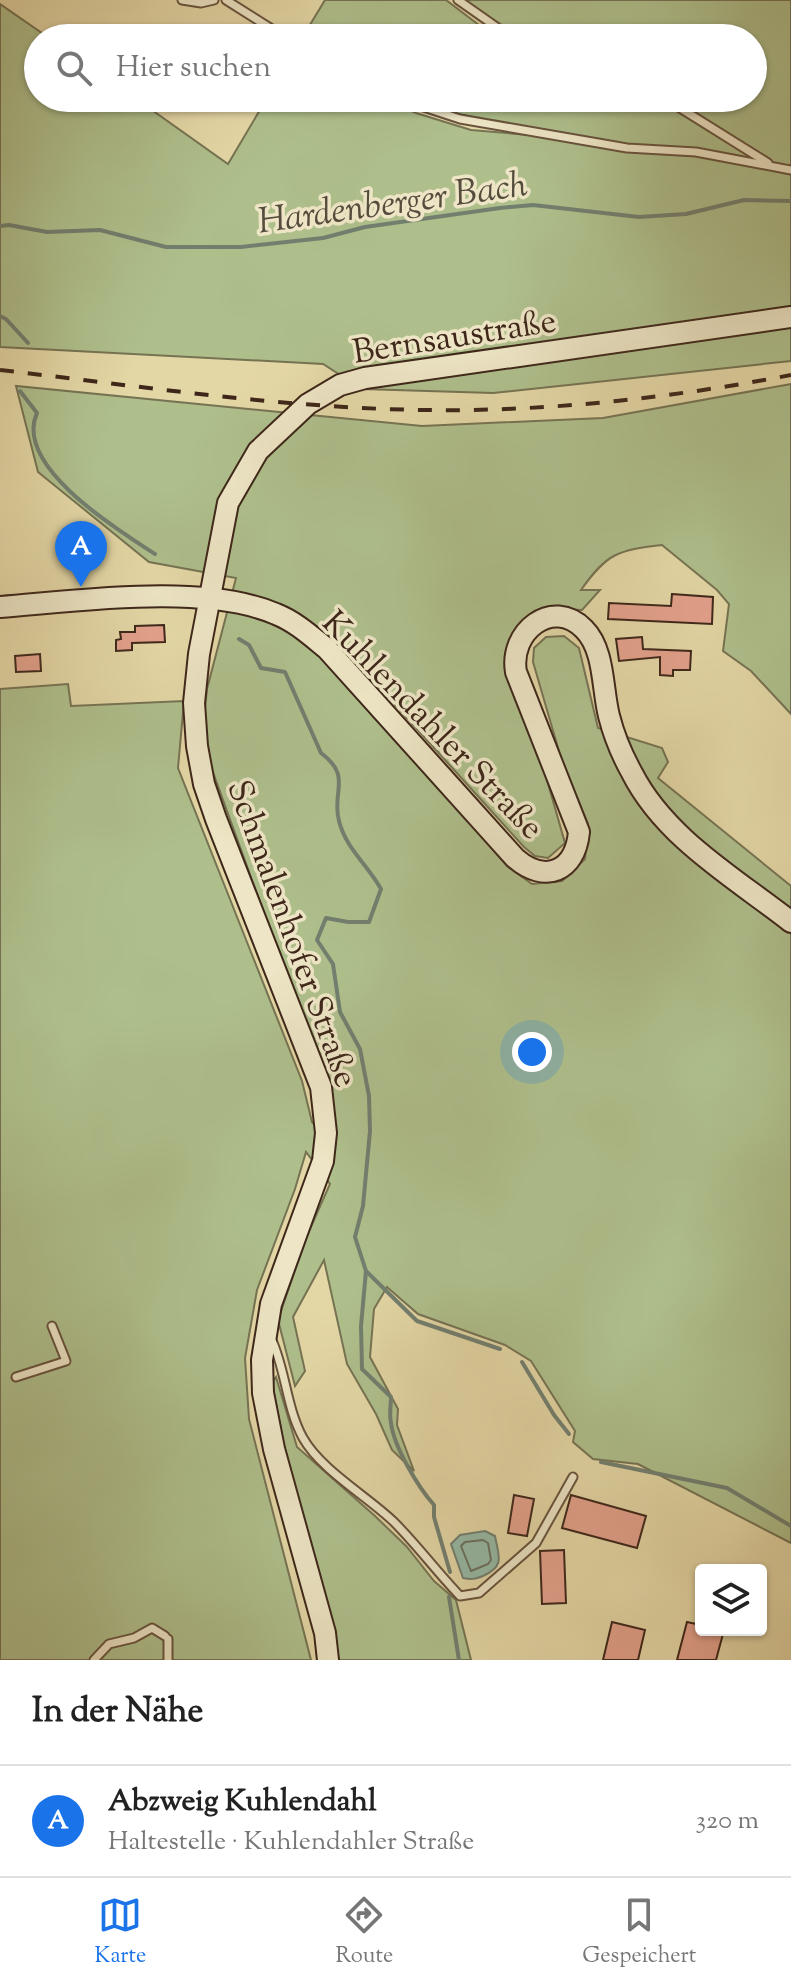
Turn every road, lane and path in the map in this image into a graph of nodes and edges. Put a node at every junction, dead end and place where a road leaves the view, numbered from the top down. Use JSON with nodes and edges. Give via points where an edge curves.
{"nodes":[{"id":1,"x":182,"y":0,"type":"edge"},
{"id":2,"x":214,"y":0,"type":"edge"},
{"id":3,"x":226,"y":0,"type":"edge"},
{"id":4,"x":458,"y":0,"type":"edge"},
{"id":5,"x":264,"y":24,"type":"edge"},
{"id":6,"x":492,"y":24,"type":"edge"},
{"id":7,"x":439,"y":112,"type":"edge"},
{"id":8,"x":686,"y":112,"type":"edge"},
{"id":9,"x":770,"y":165,"type":"junction"},
{"id":10,"x":791,"y":170,"type":"edge"},
{"id":11,"x":791,"y":317,"type":"edge"},
{"id":12,"x":211,"y":599,"type":"junction"},
{"id":13,"x":0,"y":607,"type":"edge"},
{"id":14,"x":791,"y":922,"type":"edge"},
{"id":15,"x":52,"y":1326,"type":"dead end"},
{"id":16,"x":267,"y":1329,"type":"junction"},
{"id":17,"x":16,"y":1377,"type":"dead end"},
{"id":18,"x":573,"y":1477,"type":"dead end"},
{"id":19,"x":94,"y":1660,"type":"edge"},
{"id":20,"x":168,"y":1660,"type":"edge"},
{"id":21,"x":328,"y":1660,"type":"edge"}],
"edges":[{"from":1,"to":2,"type":"lane"},
{"from":3,"to":5,"type":"lane"},
{"from":4,"to":6,"type":"lane"},
{"from":7,"to":9,"type":"lane","via":[[627,148],[696,152]]},
{"from":8,"to":9,"type":"lane"},
{"from":9,"to":10,"type":"lane"},
{"from":11,"to":12,"type":"main road","name":"Bernsaustraße","via":[[340,385],[308,404],[258,451],[228,503]]},
{"from":12,"to":13,"type":"main road","name":"Kuhlendahler Straße","via":[[137,596]]},
{"from":12,"to":14,"type":"main road","name":"Kuhlendahler Straße","via":[[277,614],[327,649],[515,858],[544,872],[569,861],[579,832],[514,660],[525,630],[534,624],[563,618],[575,622],[594,643],[616,738],[645,794],[680,835]]},
{"from":12,"to":16,"type":"main road","name":"Schmalenhofer Straße","via":[[194,703],[204,784],[321,1087],[325,1122],[323,1161],[271,1304]]},
{"from":15,"to":17,"type":"lane","via":[[66,1361]]},
{"from":16,"to":18,"type":"lane","via":[[305,1441],[397,1525],[460,1596],[479,1593],[536,1543]]},
{"from":16,"to":21,"type":"main road","name":"Schmalenhofer Straße","via":[[263,1393]]},
{"from":19,"to":20,"type":"lane","via":[[109,1644],[152,1628],[167,1637]]}]}
